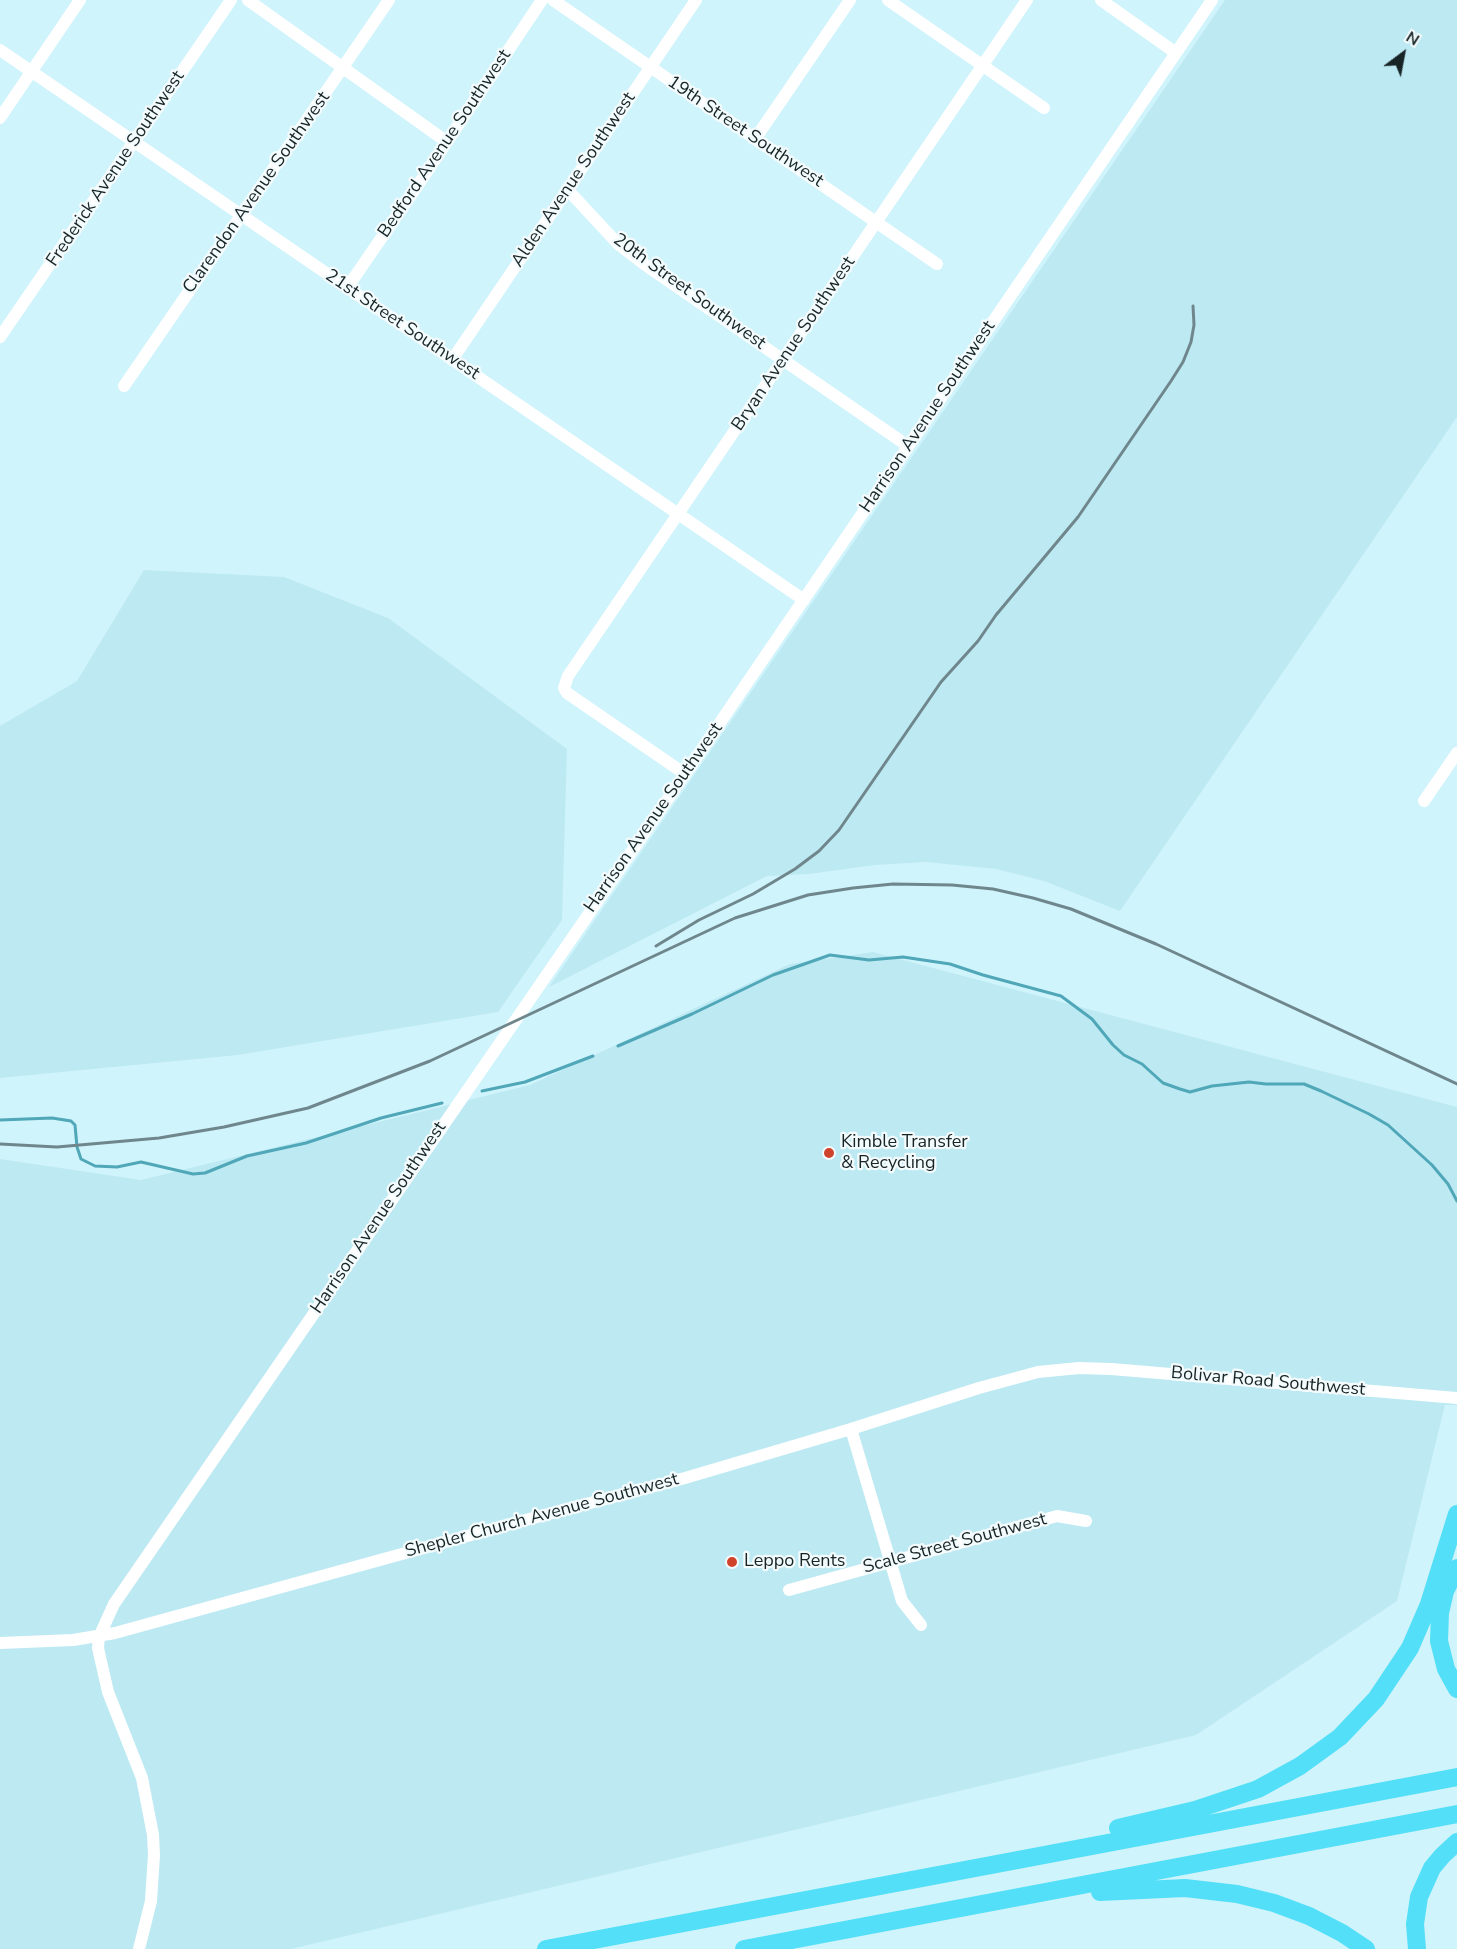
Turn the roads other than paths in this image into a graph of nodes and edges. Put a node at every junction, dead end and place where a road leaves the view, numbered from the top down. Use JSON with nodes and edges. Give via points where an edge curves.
{"nodes":[{"id":1,"x":80,"y":0,"type":"edge"},
{"id":2,"x":231,"y":0,"type":"edge"},
{"id":3,"x":248,"y":0,"type":"edge"},
{"id":4,"x":389,"y":0,"type":"edge"},
{"id":5,"x":542,"y":0,"type":"edge"},
{"id":6,"x":553,"y":0,"type":"edge"},
{"id":7,"x":696,"y":0,"type":"edge"},
{"id":8,"x":850,"y":0,"type":"edge"},
{"id":9,"x":888,"y":0,"type":"edge"},
{"id":10,"x":1027,"y":0,"type":"edge"},
{"id":11,"x":1101,"y":0,"type":"edge"},
{"id":12,"x":1212,"y":0,"type":"edge"},
{"id":13,"x":0,"y":50,"type":"edge"},
{"id":14,"x":1176,"y":53,"type":"junction"},
{"id":15,"x":983,"y":66,"type":"junction"},
{"id":16,"x":650,"y":67,"type":"junction"},
{"id":17,"x":343,"y":68,"type":"junction"},
{"id":18,"x":32,"y":71,"type":"junction"},
{"id":19,"x":1044,"y":108,"type":"dead end"},
{"id":20,"x":0,"y":118,"type":"edge"},
{"id":21,"x":755,"y":139,"type":"junction"},
{"id":22,"x":135,"y":142,"type":"junction"},
{"id":23,"x":447,"y":142,"type":"junction"},
{"id":24,"x":567,"y":189,"type":"junction"},
{"id":25,"x":242,"y":214,"type":"junction"},
{"id":26,"x":876,"y":222,"type":"junction"},
{"id":27,"x":937,"y":264,"type":"dead end"},
{"id":28,"x":346,"y":288,"type":"junction"},
{"id":29,"x":0,"y":338,"type":"edge"},
{"id":30,"x":452,"y":360,"type":"junction"},
{"id":31,"x":783,"y":360,"type":"junction"},
{"id":32,"x":124,"y":386,"type":"dead end"},
{"id":33,"x":908,"y":446,"type":"junction"},
{"id":34,"x":679,"y":514,"type":"junction"},
{"id":35,"x":804,"y":600,"type":"junction"},
{"id":36,"x":1457,"y":753,"type":"edge"},
{"id":37,"x":685,"y":774,"type":"junction"},
{"id":38,"x":1424,"y":801,"type":"dead end"},
{"id":39,"x":1079,"y":1368,"type":"joint"},
{"id":40,"x":1457,"y":1398,"type":"edge"},
{"id":41,"x":851,"y":1429,"type":"junction"},
{"id":42,"x":1457,"y":1514,"type":"edge"},
{"id":43,"x":1086,"y":1521,"type":"dead end"},
{"id":44,"x":1457,"y":1551,"type":"edge"},
{"id":45,"x":890,"y":1561,"type":"junction"},
{"id":46,"x":1457,"y":1568,"type":"edge"},
{"id":47,"x":789,"y":1590,"type":"dead end"},
{"id":48,"x":1445,"y":1591,"type":"junction"},
{"id":49,"x":921,"y":1625,"type":"dead end"},
{"id":50,"x":99,"y":1637,"type":"junction"},
{"id":51,"x":0,"y":1643,"type":"edge"},
{"id":52,"x":1457,"y":1689,"type":"edge"},
{"id":53,"x":1457,"y":1777,"type":"edge"},
{"id":54,"x":1457,"y":1814,"type":"edge"},
{"id":55,"x":1457,"y":1842,"type":"edge"},
{"id":56,"x":754,"y":1909,"type":"junction"},
{"id":57,"x":829,"y":1933,"type":"junction"},
{"id":58,"x":139,"y":1949,"type":"edge"},
{"id":59,"x":546,"y":1949,"type":"edge"},
{"id":60,"x":744,"y":1949,"type":"edge"},
{"id":61,"x":1366,"y":1949,"type":"edge"},
{"id":62,"x":1418,"y":1949,"type":"edge"}],
"edges":[{"from":1,"to":18,"type":"street"},
{"from":2,"to":22,"type":"street","name":"Frederick Avenue Southwest"},
{"from":3,"to":17,"type":"street"},
{"from":4,"to":17,"type":"street","name":"Clarendon Avenue Southwest"},
{"from":5,"to":23,"type":"street","name":"Bedford Avenue Southwest"},
{"from":6,"to":16,"type":"street","name":"19th Street Southwest"},
{"from":7,"to":16,"type":"street","name":"Alden Avenue Southwest"},
{"from":8,"to":21,"type":"street"},
{"from":9,"to":15,"type":"street"},
{"from":10,"to":15,"type":"street","name":"Bryan Avenue Southwest"},
{"from":11,"to":14,"type":"street"},
{"from":12,"to":14,"type":"street","name":"Harrison Avenue Southwest"},
{"from":13,"to":18,"type":"street","name":"21st Street Southwest"},
{"from":14,"to":33,"type":"street","name":"Harrison Avenue Southwest"},
{"from":15,"to":19,"type":"street"},
{"from":15,"to":26,"type":"street","name":"Bryan Avenue Southwest"},
{"from":16,"to":21,"type":"street","name":"19th Street Southwest"},
{"from":16,"to":24,"type":"street","name":"Alden Avenue Southwest"},
{"from":17,"to":23,"type":"street"},
{"from":17,"to":25,"type":"street","name":"Clarendon Avenue Southwest"},
{"from":18,"to":20,"type":"street"},
{"from":18,"to":22,"type":"street","name":"21st Street Southwest"},
{"from":21,"to":26,"type":"street","name":"19th Street Southwest"},
{"from":22,"to":25,"type":"street","name":"21st Street Southwest"},
{"from":22,"to":29,"type":"street","name":"Frederick Avenue Southwest"},
{"from":23,"to":28,"type":"street","name":"Bedford Avenue Southwest"},
{"from":24,"to":30,"type":"street","name":"Alden Avenue Southwest"},
{"from":24,"to":31,"type":"street","name":"20th Street Southwest","via":[[627,250]]},
{"from":25,"to":28,"type":"street","name":"21st Street Southwest"},
{"from":25,"to":32,"type":"street","name":"Clarendon Avenue Southwest"},
{"from":26,"to":27,"type":"street","name":"19th Street Southwest"},
{"from":26,"to":31,"type":"street","name":"Bryan Avenue Southwest"},
{"from":28,"to":30,"type":"street","name":"21st Street Southwest"},
{"from":30,"to":34,"type":"street","name":"21st Street Southwest"},
{"from":31,"to":33,"type":"street","name":"20th Street Southwest"},
{"from":31,"to":34,"type":"street","name":"Bryan Avenue Southwest"},
{"from":33,"to":35,"type":"street","name":"Harrison Avenue Southwest"},
{"from":34,"to":35,"type":"street","name":"21st Street Southwest"},
{"from":34,"to":37,"type":"street","name":"Bryan Avenue Southwest","via":[[568,676],[564,688]]},
{"from":35,"to":37,"type":"street","name":"Harrison Avenue Southwest"},
{"from":36,"to":38,"type":"street"},
{"from":37,"to":50,"type":"street","name":"Harrison Avenue Southwest","via":[[114,1604]]},
{"from":39,"to":40,"type":"street","name":"Bolivar Road Southwest"},
{"from":39,"to":41,"type":"street","name":"Shepler Church Avenue Southwest","via":[[1011,1378]]},
{"from":41,"to":45,"type":"street"},
{"from":41,"to":50,"type":"street","name":"Shepler Church Avenue Southwest"},
{"from":42,"to":56,"type":"highway","via":[[1426,1612],[1395,1673],[1376,1700],[1340,1737],[1286,1775],[1234,1798],[1165,1818],[849,1884]]},
{"from":43,"to":45,"type":"street","name":"Scale Street Southwest","via":[[1057,1516]]},
{"from":44,"to":48,"type":"highway"},
{"from":45,"to":47,"type":"street","name":"Scale Street Southwest"},
{"from":45,"to":49,"type":"street","via":[[902,1601]]},
{"from":46,"to":48,"type":"highway"},
{"from":48,"to":52,"type":"highway","via":[[1439,1641],[1446,1669]]},
{"from":50,"to":51,"type":"street","name":"Shepler Church Avenue Southwest"},
{"from":50,"to":58,"type":"street","via":[[104,1678],[142,1778],[150,1813],[153,1879]]},
{"from":53,"to":56,"type":"highway"},
{"from":54,"to":57,"type":"highway"},
{"from":55,"to":62,"type":"highway","via":[[1432,1868],[1419,1897],[1414,1924]]},
{"from":56,"to":59,"type":"highway"},
{"from":57,"to":60,"type":"highway"},
{"from":57,"to":61,"type":"highway","via":[[872,1932],[1101,1892],[1185,1888],[1274,1903],[1327,1924]]}]}
